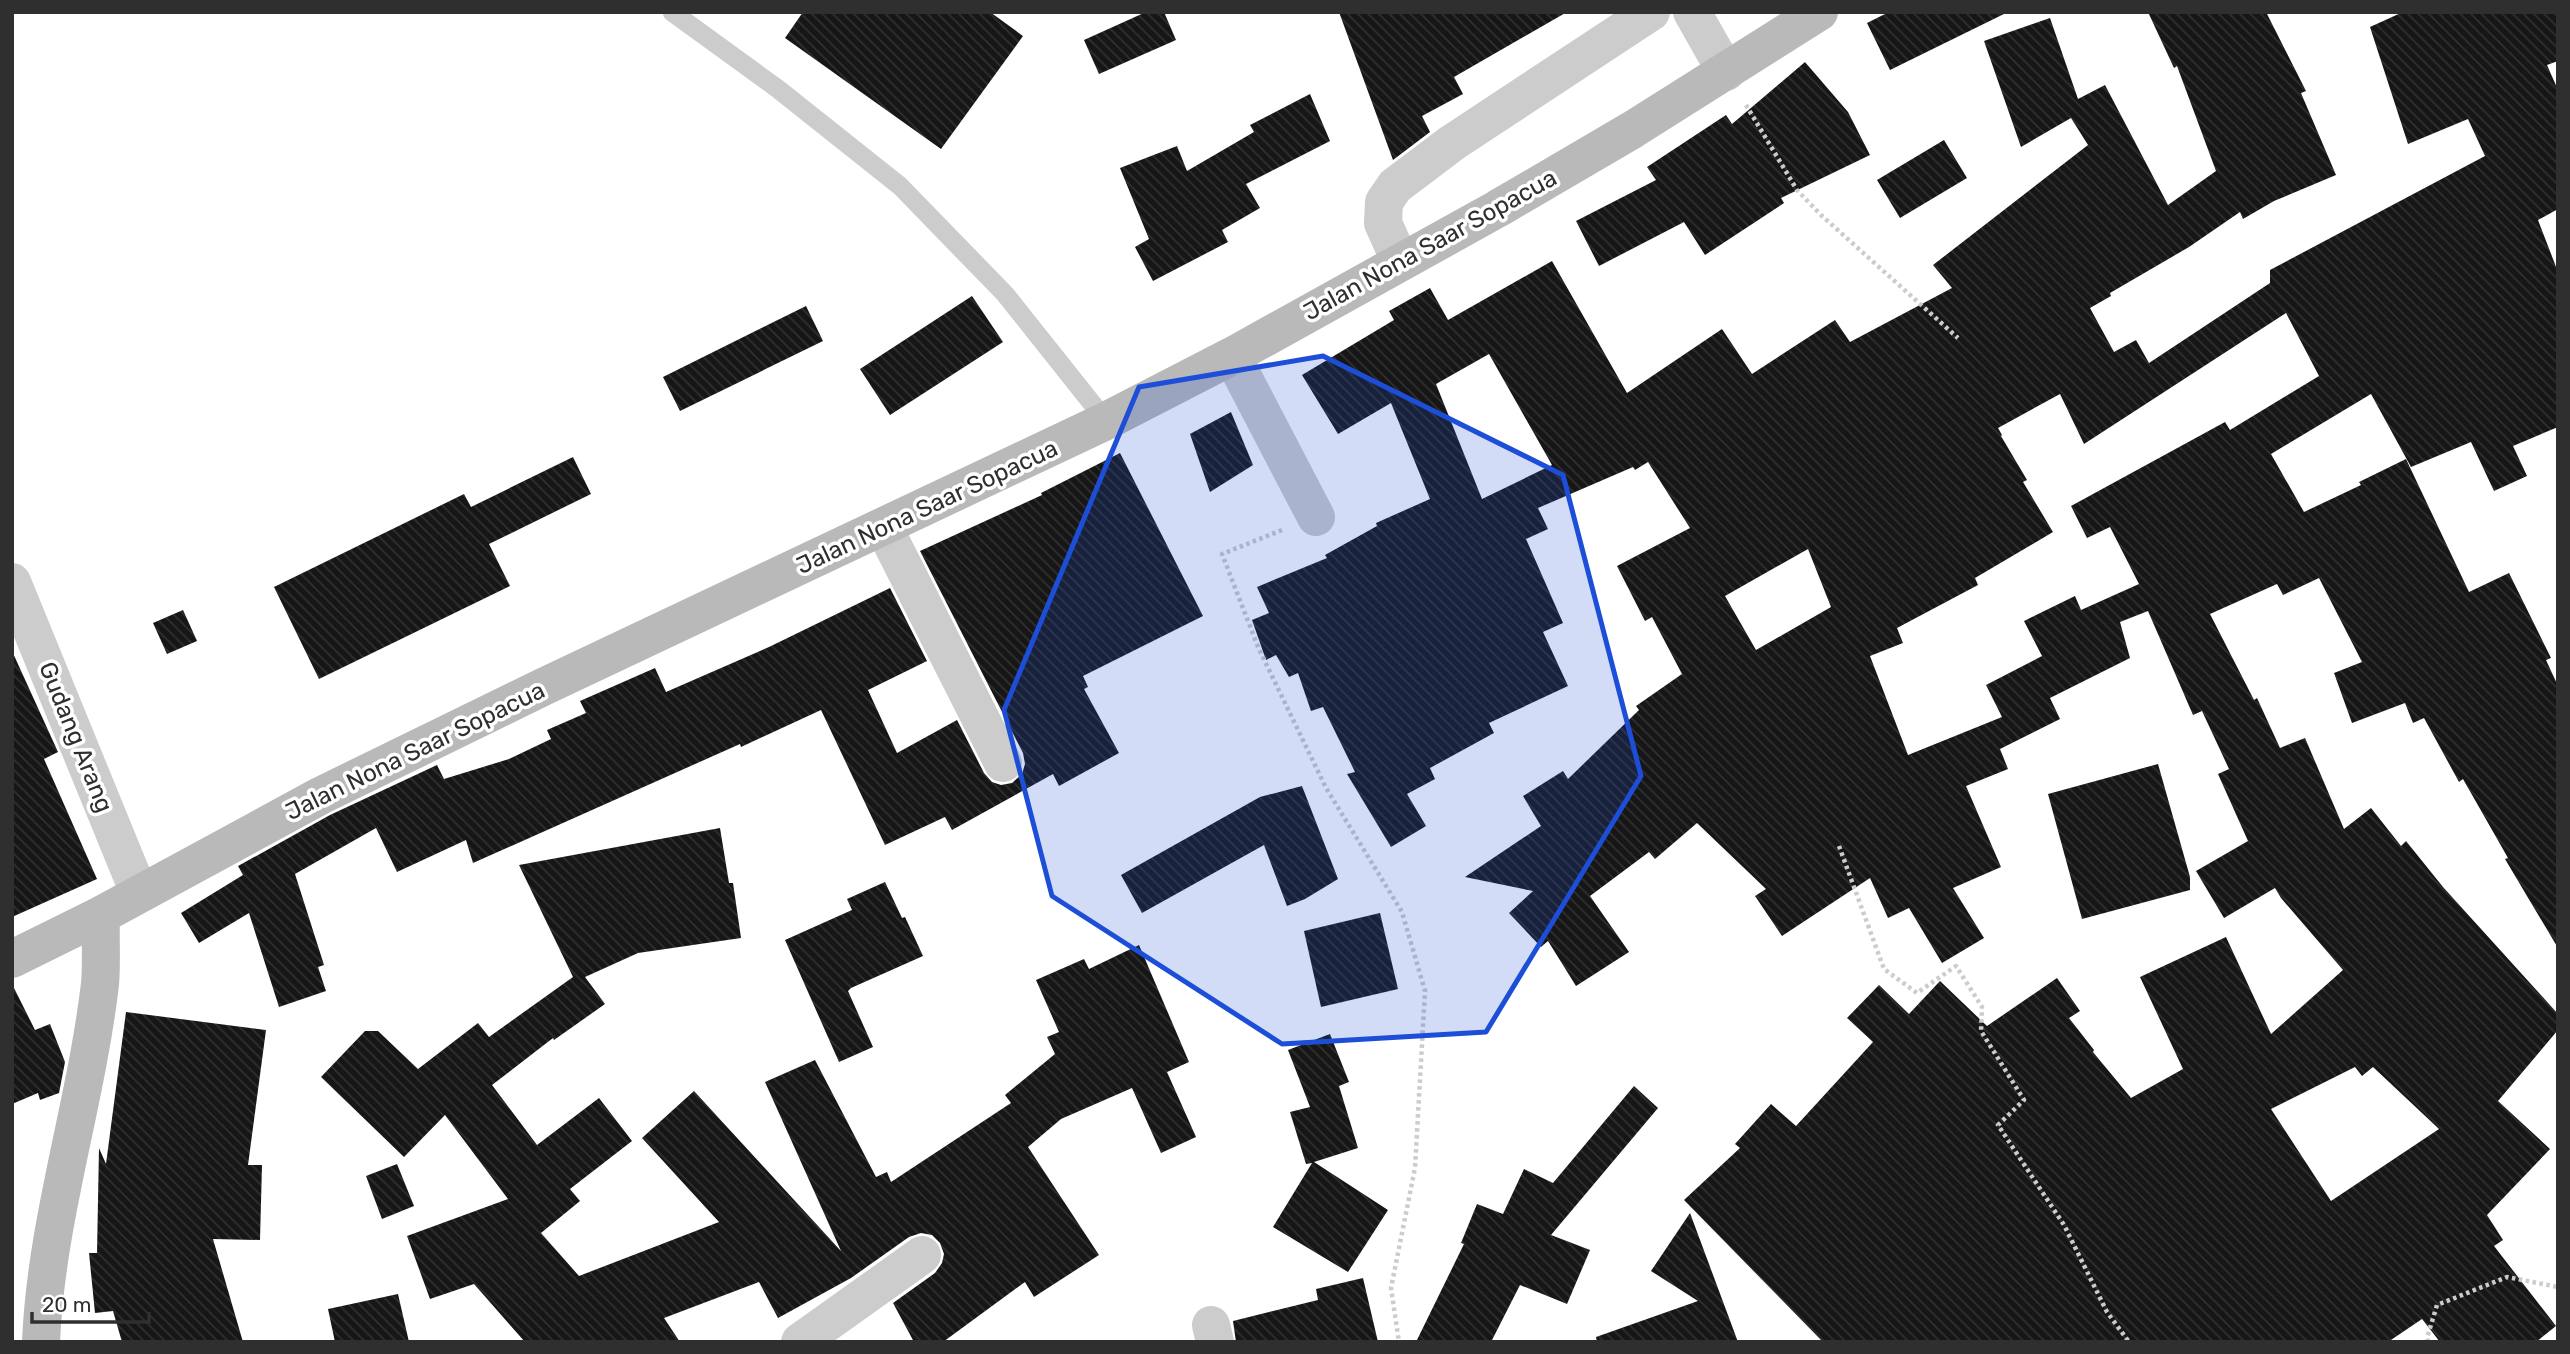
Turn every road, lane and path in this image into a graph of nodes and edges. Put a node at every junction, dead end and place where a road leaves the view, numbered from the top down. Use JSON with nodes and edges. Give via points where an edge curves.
{"nodes":[{"id":1,"x":672,"y":12,"type":"edge"},
{"id":2,"x":1651,"y":12,"type":"edge"},
{"id":3,"x":1692,"y":12,"type":"edge"},
{"id":4,"x":1819,"y":12,"type":"edge"},
{"id":5,"x":1727,"y":72,"type":"junction"},
{"id":6,"x":1400,"y":261,"type":"junction"},
{"id":7,"x":1958,"y":338,"type":"dead end"},
{"id":8,"x":1231,"y":356,"type":"junction"},
{"id":9,"x":1106,"y":421,"type":"junction"},
{"id":10,"x":1316,"y":517,"type":"joint"},
{"id":11,"x":884,"y":528,"type":"junction"},
{"id":12,"x":12,"y":582,"type":"edge"},
{"id":13,"x":1003,"y":763,"type":"dead end"},
{"id":14,"x":1839,"y":846,"type":"dead end"},
{"id":15,"x":139,"y":893,"type":"junction"},
{"id":16,"x":101,"y":915,"type":"junction"},
{"id":17,"x":12,"y":959,"type":"edge"},
{"id":18,"x":922,"y":1255,"type":"dead end"},
{"id":19,"x":2558,"y":1287,"type":"edge"},
{"id":20,"x":41,"y":1342,"type":"edge"},
{"id":21,"x":800,"y":1342,"type":"edge"},
{"id":22,"x":1399,"y":1342,"type":"edge"},
{"id":23,"x":2129,"y":1342,"type":"edge"},
{"id":24,"x":2428,"y":1342,"type":"edge"}],
"edges":[{"from":1,"to":9,"type":"lane","via":[[900,186],[1005,294]]},
{"from":2,"to":6,"type":"street","via":[[1452,143],[1395,186],[1384,202],[1383,223]]},
{"from":3,"to":5,"type":"street"},
{"from":4,"to":5,"type":"main road","name":"Jalan Nona Saar Sopacua"},
{"from":5,"to":6,"type":"main road","name":"Jalan Nona Saar Sopacua","via":[[1497,209]]},
{"from":5,"to":7,"type":"path","via":[[1797,190]]},
{"from":6,"to":8,"type":"main road","name":"Jalan Nona Saar Sopacua"},
{"from":8,"to":9,"type":"main road","name":"Jalan Nona Saar Sopacua"},
{"from":8,"to":10,"type":"street"},
{"from":9,"to":11,"type":"main road","name":"Jalan Nona Saar Sopacua"},
{"from":10,"to":22,"type":"path","via":[[1222,554],[1258,647],[1326,789],[1402,912],[1424,991],[1415,1168],[1391,1288]]},
{"from":11,"to":13,"type":"street"},
{"from":11,"to":15,"type":"main road","name":"Jalan Nona Saar Sopacua","via":[[320,796]]},
{"from":12,"to":15,"type":"street","name":"Gudang Arang"},
{"from":14,"to":23,"type":"path","via":[[1884,969],[1917,993],[1956,966],[1982,1007],[1981,1031],[2024,1100],[1998,1125],[2064,1225],[2107,1312]]},
{"from":15,"to":16,"type":"main road","name":"Jalan Nona Saar Sopacua"},
{"from":16,"to":17,"type":"main road","name":"Jalan Nona Saar Sopacua"},
{"from":16,"to":20,"type":"main road","via":[[100,982],[45,1277]]},
{"from":18,"to":21,"type":"street"},
{"from":19,"to":24,"type":"path","via":[[2507,1276],[2437,1306]]}]}
